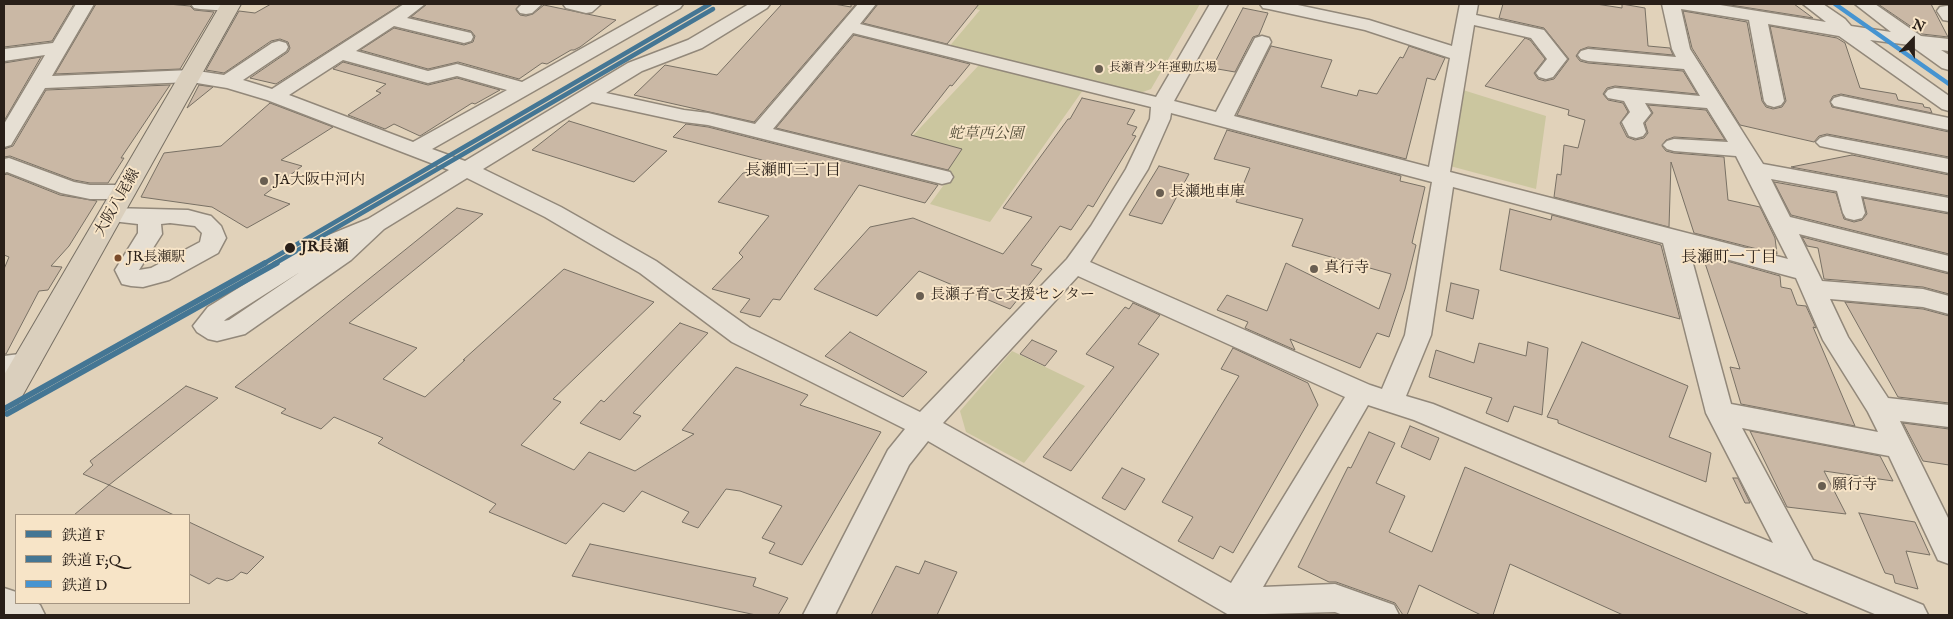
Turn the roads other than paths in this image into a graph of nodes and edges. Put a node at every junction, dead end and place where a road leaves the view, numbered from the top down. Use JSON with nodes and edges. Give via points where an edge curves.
{"nodes":[{"id":1,"x":85,"y":4,"type":"edge"},
{"id":2,"x":200,"y":4,"type":"edge"},
{"id":3,"x":416,"y":4,"type":"edge"},
{"id":4,"x":572,"y":4,"type":"edge"},
{"id":5,"x":592,"y":4,"type":"edge"},
{"id":6,"x":674,"y":4,"type":"edge"},
{"id":7,"x":762,"y":4,"type":"edge"},
{"id":8,"x":867,"y":4,"type":"edge"},
{"id":9,"x":1219,"y":4,"type":"edge"},
{"id":10,"x":1268,"y":4,"type":"edge"},
{"id":11,"x":1671,"y":4,"type":"edge"},
{"id":12,"x":1683,"y":4,"type":"edge"},
{"id":13,"x":1812,"y":4,"type":"edge"},
{"id":14,"x":1864,"y":4,"type":"edge"},
{"id":15,"x":230,"y":5,"type":"edge"},
{"id":16,"x":1468,"y":11,"type":"edge"},
{"id":17,"x":1757,"y":16,"type":"junction"},
{"id":18,"x":392,"y":20,"type":"junction"},
{"id":19,"x":848,"y":26,"type":"junction"},
{"id":20,"x":1845,"y":31,"type":"junction"},
{"id":21,"x":464,"y":37,"type":"dead end"},
{"id":22,"x":1913,"y":40,"type":"junction"},
{"id":23,"x":1262,"y":42,"type":"dead end"},
{"id":24,"x":1949,"y":45,"type":"edge"},
{"id":25,"x":279,"y":47,"type":"dead end"},
{"id":26,"x":58,"y":48,"type":"junction"},
{"id":27,"x":341,"y":53,"type":"junction"},
{"id":28,"x":4,"y":55,"type":"edge"},
{"id":29,"x":1460,"y":55,"type":"junction"},
{"id":30,"x":1588,"y":55,"type":"dead end"},
{"id":31,"x":1690,"y":64,"type":"junction"},
{"id":32,"x":1949,"y":64,"type":"edge"},
{"id":33,"x":1546,"y":73,"type":"dead end"},
{"id":34,"x":191,"y":76,"type":"junction"},
{"id":35,"x":40,"y":82,"type":"junction"},
{"id":36,"x":227,"y":82,"type":"junction"},
{"id":37,"x":523,"y":88,"type":"junction"},
{"id":38,"x":589,"y":95,"type":"junction"},
{"id":39,"x":274,"y":96,"type":"junction"},
{"id":40,"x":1774,"y":101,"type":"dead end"},
{"id":41,"x":1841,"y":102,"type":"dead end"},
{"id":42,"x":1715,"y":103,"type":"junction"},
{"id":43,"x":1162,"y":104,"type":"junction"},
{"id":44,"x":1949,"y":105,"type":"edge"},
{"id":45,"x":1222,"y":120,"type":"junction"},
{"id":46,"x":1949,"y":124,"type":"edge"},
{"id":47,"x":760,"y":131,"type":"junction"},
{"id":48,"x":1636,"y":132,"type":"dead end"},
{"id":49,"x":4,"y":142,"type":"edge"},
{"id":50,"x":1827,"y":142,"type":"dead end"},
{"id":51,"x":1674,"y":144,"type":"dead end"},
{"id":52,"x":414,"y":150,"type":"junction"},
{"id":53,"x":1749,"y":159,"type":"junction"},
{"id":54,"x":4,"y":166,"type":"edge"},
{"id":55,"x":1949,"y":166,"type":"edge"},
{"id":56,"x":466,"y":169,"type":"junction"},
{"id":57,"x":1441,"y":176,"type":"junction"},
{"id":58,"x":942,"y":177,"type":"dead end"},
{"id":59,"x":1847,"y":185,"type":"junction"},
{"id":60,"x":124,"y":192,"type":"junction"},
{"id":61,"x":1949,"y":205,"type":"edge"},
{"id":62,"x":1854,"y":213,"type":"dead end"},
{"id":63,"x":112,"y":215,"type":"junction"},
{"id":64,"x":149,"y":218,"type":"dead end"},
{"id":65,"x":1781,"y":222,"type":"junction"},
{"id":66,"x":376,"y":224,"type":"junction"},
{"id":67,"x":1674,"y":238,"type":"junction"},
{"id":68,"x":1949,"y":264,"type":"edge"},
{"id":69,"x":1075,"y":265,"type":"junction"},
{"id":70,"x":1810,"y":281,"type":"junction"},
{"id":71,"x":1949,"y":304,"type":"edge"},
{"id":72,"x":15,"y":364,"type":"edge"},
{"id":73,"x":1361,"y":393,"type":"junction"},
{"id":74,"x":4,"y":401,"type":"edge"},
{"id":75,"x":1390,"y":401,"type":"junction"},
{"id":76,"x":1880,"y":408,"type":"junction"},
{"id":77,"x":1720,"y":414,"type":"junction"},
{"id":78,"x":1949,"y":416,"type":"edge"},
{"id":79,"x":924,"y":426,"type":"junction"},
{"id":80,"x":1899,"y":447,"type":"junction"},
{"id":81,"x":1949,"y":551,"type":"edge"},
{"id":82,"x":1803,"y":571,"type":"junction"},
{"id":83,"x":4,"y":602,"type":"edge"},
{"id":84,"x":1245,"y":609,"type":"edge"},
{"id":85,"x":29,"y":615,"type":"edge"},
{"id":86,"x":819,"y":615,"type":"edge"},
{"id":87,"x":1383,"y":615,"type":"edge"},
{"id":88,"x":1912,"y":615,"type":"edge"}],
"edges":[{"from":1,"to":26,"type":"street"},
{"from":2,"to":15,"type":"street"},
{"from":3,"to":18,"type":"street"},
{"from":4,"to":5,"type":"street","via":[[586,8]]},
{"from":6,"to":37,"type":"street"},
{"from":7,"to":38,"type":"street","via":[[695,44],[635,66]]},
{"from":8,"to":19,"type":"street"},
{"from":9,"to":43,"type":"street"},
{"from":10,"to":29,"type":"street","via":[[1369,25]]},
{"from":11,"to":31,"type":"street","via":[[1681,49]]},
{"from":12,"to":17,"type":"street"},
{"from":13,"to":20,"type":"street"},
{"from":14,"to":22,"type":"street"},
{"from":15,"to":34,"type":"main road","name":"大阪八尾線"},
{"from":16,"to":29,"type":"street"},
{"from":16,"to":33,"type":"street","via":[[1537,34],[1557,59]]},
{"from":17,"to":20,"type":"street"},
{"from":17,"to":40,"type":"street"},
{"from":18,"to":21,"type":"street"},
{"from":18,"to":27,"type":"street"},
{"from":19,"to":43,"type":"street"},
{"from":19,"to":47,"type":"street"},
{"from":20,"to":22,"type":"street"},
{"from":20,"to":44,"type":"street"},
{"from":22,"to":24,"type":"street"},
{"from":22,"to":32,"type":"street"},
{"from":23,"to":45,"type":"street"},
{"from":25,"to":36,"type":"street"},
{"from":26,"to":28,"type":"street"},
{"from":26,"to":35,"type":"street"},
{"from":27,"to":37,"type":"street","via":[[428,77],[457,70]]},
{"from":27,"to":39,"type":"street"},
{"from":29,"to":57,"type":"street"},
{"from":30,"to":31,"type":"street"},
{"from":31,"to":42,"type":"street"},
{"from":34,"to":35,"type":"street"},
{"from":34,"to":36,"type":"street"},
{"from":34,"to":60,"type":"main road","name":"大阪八尾線"},
{"from":35,"to":49,"type":"street"},
{"from":36,"to":39,"type":"street"},
{"from":37,"to":52,"type":"street"},
{"from":38,"to":47,"type":"street"},
{"from":38,"to":56,"type":"street"},
{"from":39,"to":52,"type":"street"},
{"from":41,"to":46,"type":"street"},
{"from":42,"to":48,"type":"street","via":[[1623,95],[1641,112],[1632,122]]},
{"from":42,"to":53,"type":"street"},
{"from":43,"to":45,"type":"street"},
{"from":43,"to":69,"type":"street","via":[[1160,119],[1137,169]]},
{"from":45,"to":57,"type":"street"},
{"from":47,"to":58,"type":"street"},
{"from":50,"to":55,"type":"street"},
{"from":51,"to":53,"type":"street"},
{"from":52,"to":56,"type":"street"},
{"from":53,"to":59,"type":"street"},
{"from":53,"to":65,"type":"street"},
{"from":54,"to":60,"type":"street","via":[[9,165],[69,188]]},
{"from":56,"to":66,"type":"street"},
{"from":56,"to":79,"type":"street","via":[[552,212],[648,267],[741,335]]},
{"from":57,"to":67,"type":"street"},
{"from":57,"to":75,"type":"street","via":[[1418,335]]},
{"from":59,"to":61,"type":"street"},
{"from":59,"to":62,"type":"street"},
{"from":60,"to":63,"type":"main road","name":"大阪八尾線"},
{"from":63,"to":64,"type":"street"},
{"from":63,"to":72,"type":"main road","name":"大阪八尾線"},
{"from":65,"to":68,"type":"street"},
{"from":65,"to":70,"type":"street"},
{"from":66,"to":66,"type":"street","via":[[343,254],[236,328],[217,332],[206,326],[217,312],[322,248]]},
{"from":67,"to":70,"type":"street"},
{"from":67,"to":77,"type":"street"},
{"from":69,"to":73,"type":"street"},
{"from":69,"to":79,"type":"street"},
{"from":70,"to":71,"type":"street"},
{"from":70,"to":76,"type":"street","via":[[1836,340]]},
{"from":72,"to":74,"type":"main road","name":"大阪八尾線"},
{"from":73,"to":75,"type":"street"},
{"from":73,"to":84,"type":"street"},
{"from":75,"to":82,"type":"street"},
{"from":76,"to":78,"type":"street"},
{"from":76,"to":80,"type":"street"},
{"from":77,"to":80,"type":"street"},
{"from":77,"to":82,"type":"street"},
{"from":79,"to":84,"type":"street"},
{"from":79,"to":86,"type":"street","via":[[898,458]]},
{"from":80,"to":81,"type":"street"},
{"from":82,"to":88,"type":"street"},
{"from":83,"to":85,"type":"street"},
{"from":84,"to":87,"type":"street","via":[[1335,598]]}]}
